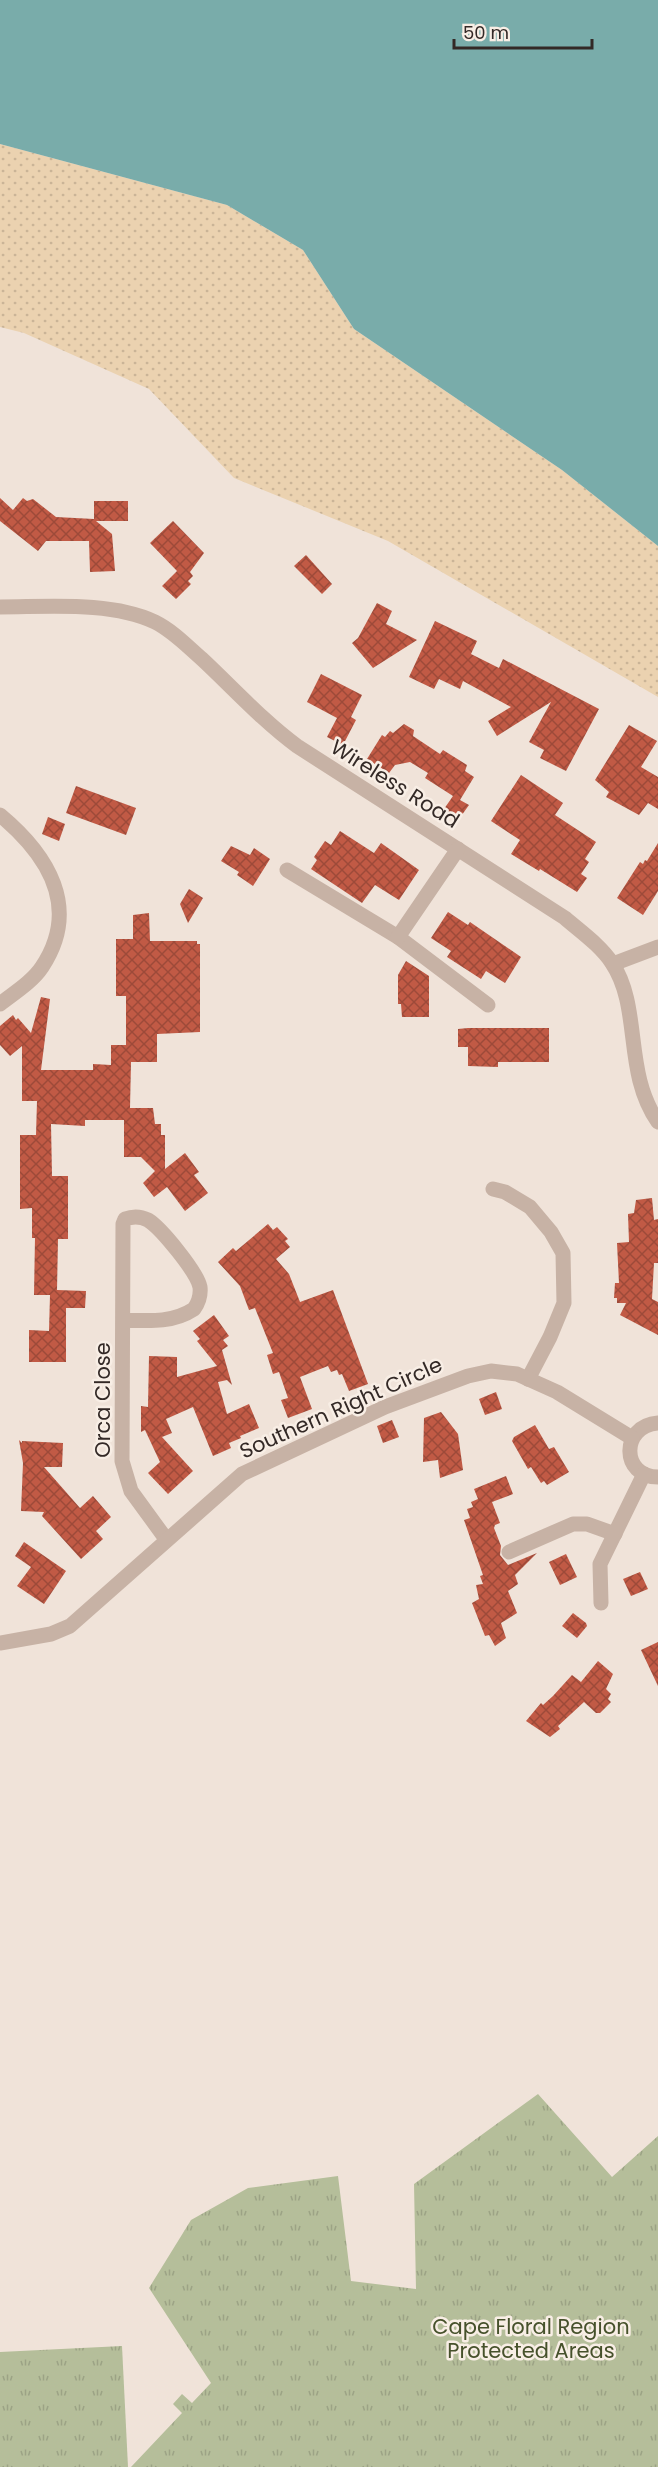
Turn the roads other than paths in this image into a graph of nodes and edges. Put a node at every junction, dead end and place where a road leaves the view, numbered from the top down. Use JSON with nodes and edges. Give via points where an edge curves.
{"nodes":[{"id":1,"x":0,"y":607,"type":"edge"},
{"id":2,"x":0,"y":815,"type":"edge"},
{"id":3,"x":458,"y":849,"type":"junction"},
{"id":4,"x":286,"y":870,"type":"dead end"},
{"id":5,"x":398,"y":937,"type":"junction"},
{"id":6,"x":658,"y":947,"type":"edge"},
{"id":7,"x":613,"y":964,"type":"junction"},
{"id":8,"x":0,"y":1004,"type":"edge"},
{"id":9,"x":488,"y":1005,"type":"dead end"},
{"id":10,"x":658,"y":1122,"type":"edge"},
{"id":11,"x":493,"y":1189,"type":"dead end"},
{"id":12,"x":124,"y":1320,"type":"junction"},
{"id":13,"x":528,"y":1379,"type":"junction"},
{"id":14,"x":658,"y":1423,"type":"edge"},
{"id":15,"x":632,"y":1438,"type":"junction"},
{"id":16,"x":651,"y":1476,"type":"edge"},
{"id":17,"x":615,"y":1534,"type":"junction"},
{"id":18,"x":166,"y":1539,"type":"junction"},
{"id":19,"x":509,"y":1552,"type":"dead end"},
{"id":20,"x":601,"y":1603,"type":"dead end"},
{"id":21,"x":0,"y":1643,"type":"edge"}],
"edges":[{"from":1,"to":3,"type":"street","name":"Wireless Road","via":[[90,608],[134,615],[155,623],[179,638],[297,747]]},
{"from":2,"to":8,"type":"street","via":[[23,834],[43,859],[59,908],[56,940],[41,969]]},
{"from":3,"to":5,"type":"street"},
{"from":3,"to":7,"type":"street","name":"Wireless Road","via":[[565,918]]},
{"from":4,"to":5,"type":"street"},
{"from":5,"to":9,"type":"street"},
{"from":6,"to":7,"type":"street"},
{"from":7,"to":10,"type":"street","name":"Wireless Road","via":[[629,1016],[638,1080]]},
{"from":11,"to":13,"type":"street","via":[[530,1207],[563,1253],[564,1303]]},
{"from":12,"to":12,"type":"street","name":"Orca Close","via":[[123,1224],[132,1216],[155,1225],[196,1275],[201,1294],[194,1309],[177,1318]]},
{"from":12,"to":18,"type":"street","name":"Orca Close","via":[[124,1474],[131,1491]]},
{"from":13,"to":15,"type":"street","name":"Southern Right Circle","via":[[557,1392]]},
{"from":13,"to":18,"type":"street","name":"Southern Right Circle","via":[[502,1372],[479,1373],[385,1407],[242,1474]]},
{"from":14,"to":15,"type":"street","via":[[649,1423]]},
{"from":15,"to":16,"type":"street","via":[[631,1460]]},
{"from":16,"to":17,"type":"street"},
{"from":17,"to":19,"type":"street","via":[[587,1524],[573,1524]]},
{"from":17,"to":20,"type":"street","via":[[600,1564]]},
{"from":18,"to":21,"type":"street","name":"Southern Right Circle","via":[[70,1626],[51,1634]]}]}
